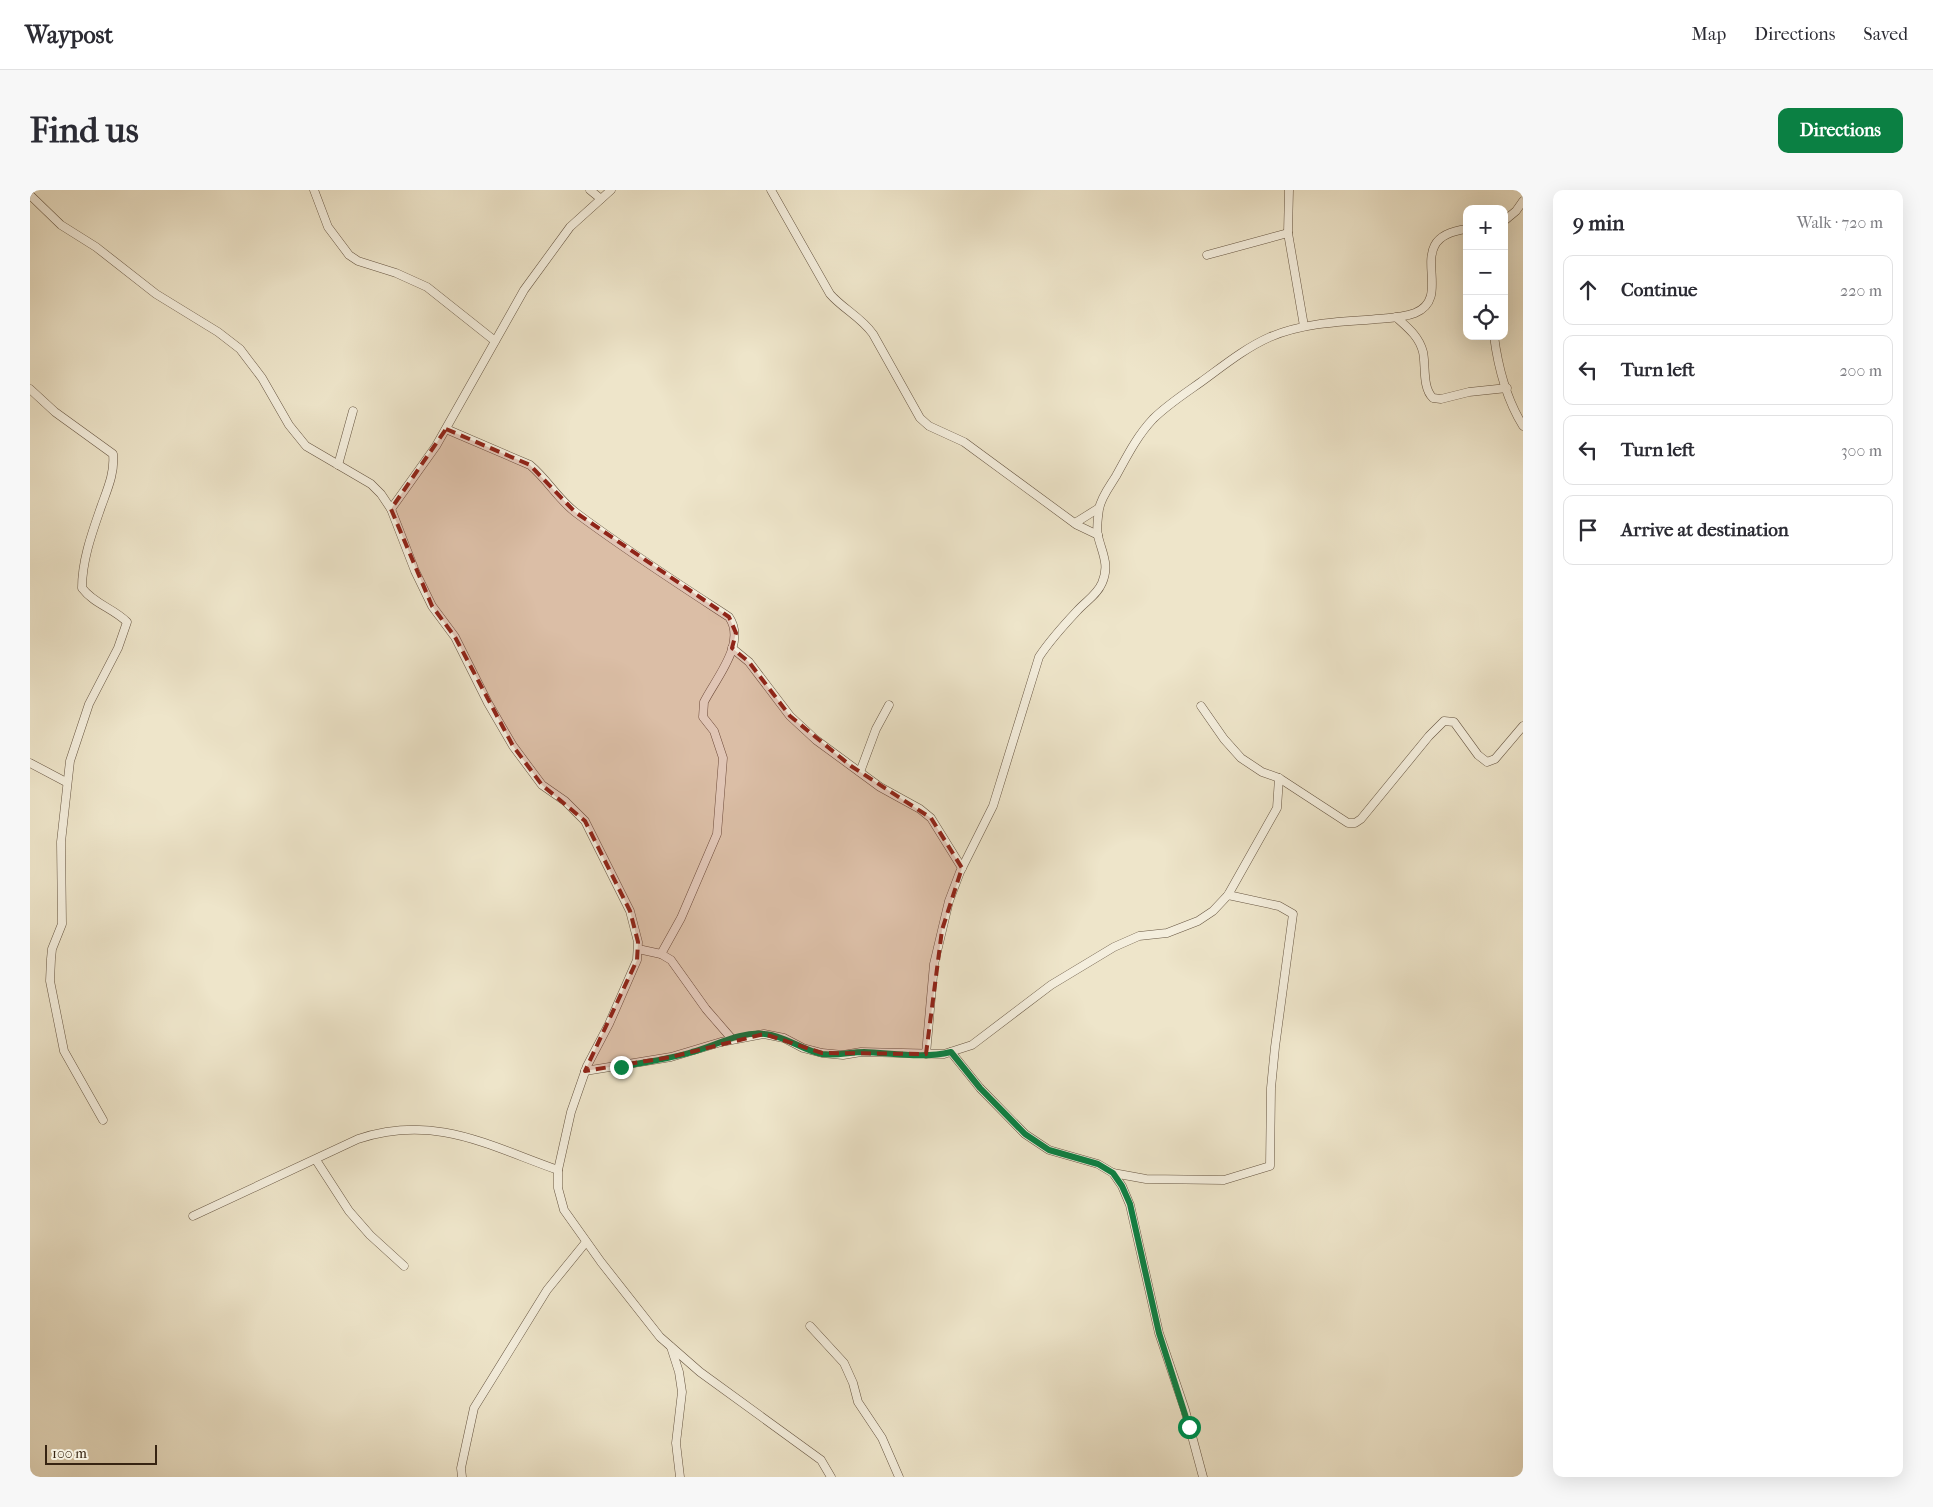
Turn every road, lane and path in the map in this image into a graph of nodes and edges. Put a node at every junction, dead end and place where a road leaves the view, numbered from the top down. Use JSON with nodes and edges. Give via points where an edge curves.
{"nodes":[{"id":1,"x":314,"y":190,"type":"edge"},
{"id":2,"x":590,"y":190,"type":"edge"},
{"id":3,"x":611,"y":190,"type":"edge"},
{"id":4,"x":771,"y":190,"type":"edge"},
{"id":5,"x":1289,"y":190,"type":"edge"},
{"id":6,"x":30,"y":195,"type":"edge"},
{"id":7,"x":601,"y":199,"type":"junction"},
{"id":8,"x":1523,"y":202,"type":"edge"},
{"id":9,"x":1508,"y":217,"type":"edge"},
{"id":10,"x":1463,"y":230,"type":"edge"},
{"id":11,"x":1288,"y":233,"type":"junction"},
{"id":12,"x":1207,"y":255,"type":"dead end"},
{"id":13,"x":1396,"y":317,"type":"junction"},
{"id":14,"x":1304,"y":326,"type":"junction"},
{"id":15,"x":1495,"y":340,"type":"edge"},
{"id":16,"x":495,"y":341,"type":"junction"},
{"id":17,"x":1507,"y":388,"type":"junction"},
{"id":18,"x":30,"y":389,"type":"edge"},
{"id":19,"x":353,"y":411,"type":"dead end"},
{"id":20,"x":1523,"y":426,"type":"edge"},
{"id":21,"x":446,"y":429,"type":"junction"},
{"id":22,"x":338,"y":465,"type":"junction"},
{"id":23,"x":1099,"y":508,"type":"junction"},
{"id":24,"x":391,"y":509,"type":"junction"},
{"id":25,"x":1075,"y":524,"type":"junction"},
{"id":26,"x":1098,"y":535,"type":"junction"},
{"id":27,"x":732,"y":648,"type":"junction"},
{"id":28,"x":889,"y":705,"type":"dead end"},
{"id":29,"x":1201,"y":706,"type":"dead end"},
{"id":30,"x":1523,"y":726,"type":"edge"},
{"id":31,"x":30,"y":762,"type":"edge"},
{"id":32,"x":860,"y":772,"type":"junction"},
{"id":33,"x":1280,"y":778,"type":"junction"},
{"id":34,"x":66,"y":782,"type":"junction"},
{"id":35,"x":962,"y":868,"type":"junction"},
{"id":36,"x":1228,"y":895,"type":"junction"},
{"id":37,"x":638,"y":949,"type":"junction"},
{"id":38,"x":661,"y":954,"type":"junction"},
{"id":39,"x":732,"y":1039,"type":"junction"},
{"id":40,"x":951,"y":1052,"type":"junction"},
{"id":41,"x":926,"y":1054,"type":"junction"},
{"id":42,"x":585,"y":1071,"type":"junction"},
{"id":43,"x":103,"y":1120,"type":"dead end"},
{"id":44,"x":316,"y":1160,"type":"junction"},
{"id":45,"x":558,"y":1170,"type":"junction"},
{"id":46,"x":1113,"y":1173,"type":"junction"},
{"id":47,"x":193,"y":1216,"type":"dead end"},
{"id":48,"x":586,"y":1242,"type":"junction"},
{"id":49,"x":404,"y":1266,"type":"dead end"},
{"id":50,"x":810,"y":1326,"type":"dead end"},
{"id":51,"x":672,"y":1347,"type":"junction"},
{"id":52,"x":462,"y":1477,"type":"edge"},
{"id":53,"x":680,"y":1477,"type":"edge"},
{"id":54,"x":831,"y":1477,"type":"edge"},
{"id":55,"x":899,"y":1477,"type":"edge"},
{"id":56,"x":1203,"y":1477,"type":"edge"}],
"edges":[{"from":1,"to":16,"type":"street","via":[[328,227],[349,255],[427,287]]},
{"from":2,"to":7,"type":"street"},
{"from":3,"to":7,"type":"street"},
{"from":4,"to":25,"type":"street","via":[[830,294],[864,322],[873,334],[920,418],[929,426],[964,442]]},
{"from":5,"to":11,"type":"street"},
{"from":6,"to":22,"type":"street","via":[[61,225],[96,247],[156,294],[240,349],[306,446]]},
{"from":7,"to":16,"type":"street","via":[[557,243],[524,290]]},
{"from":8,"to":9,"type":"street"},
{"from":10,"to":13,"type":"street","via":[[1448,232],[1434,245],[1432,291],[1428,303],[1416,312]]},
{"from":11,"to":12,"type":"street"},
{"from":11,"to":14,"type":"street"},
{"from":13,"to":14,"type":"street"},
{"from":13,"to":17,"type":"street","via":[[1415,334],[1423,351],[1428,390],[1433,398]]},
{"from":14,"to":23,"type":"street","via":[[1271,337],[1239,354],[1153,419],[1131,447]]},
{"from":15,"to":17,"type":"street"},
{"from":16,"to":21,"type":"street"},
{"from":17,"to":20,"type":"street","via":[[1513,410]]},
{"from":18,"to":34,"type":"street","via":[[55,412],[113,454],[114,464],[85,558],[82,588],[90,598],[121,616],[127,622],[126,630],[89,704]]},
{"from":19,"to":22,"type":"street"},
{"from":21,"to":24,"type":"street"},
{"from":21,"to":27,"type":"street","via":[[530,465],[575,512],[729,617],[736,632]]},
{"from":22,"to":24,"type":"street","via":[[371,484]]},
{"from":23,"to":25,"type":"street"},
{"from":23,"to":26,"type":"street"},
{"from":24,"to":37,"type":"street","via":[[432,606],[455,637],[514,746],[542,785],[585,821],[630,911]]},
{"from":25,"to":26,"type":"street"},
{"from":26,"to":35,"type":"street","via":[[1107,569],[1102,584],[1053,636],[1039,657],[993,806]]},
{"from":27,"to":32,"type":"street","via":[[749,662],[797,722]]},
{"from":27,"to":38,"type":"street","via":[[702,709],[723,758],[717,834],[681,918]]},
{"from":28,"to":32,"type":"street"},
{"from":29,"to":33,"type":"street","via":[[1241,758],[1262,772]]},
{"from":30,"to":33,"type":"street","via":[[1495,759],[1487,762],[1454,722],[1444,720],[1355,823],[1342,820]]},
{"from":31,"to":34,"type":"street"},
{"from":32,"to":35,"type":"street","via":[[931,818]]},
{"from":33,"to":36,"type":"street","via":[[1277,808]]},
{"from":34,"to":43,"type":"street","via":[[61,842],[62,924],[52,949],[50,981],[64,1051]]},
{"from":35,"to":41,"type":"street","via":[[949,901],[934,964]]},
{"from":36,"to":40,"type":"street","via":[[1198,922],[1167,932],[1139,936],[1114,947],[1052,985],[972,1045]]},
{"from":36,"to":46,"type":"street","via":[[1279,906],[1293,914],[1276,1038],[1270,1166],[1224,1180],[1146,1179]]},
{"from":37,"to":38,"type":"street"},
{"from":37,"to":42,"type":"street","via":[[638,960]]},
{"from":38,"to":39,"type":"street","via":[[680,970],[706,1009]]},
{"from":39,"to":41,"type":"street","via":[[764,1034],[784,1038],[822,1054]]},
{"from":39,"to":42,"type":"street","via":[[671,1058]]},
{"from":40,"to":41,"type":"street"},
{"from":40,"to":46,"type":"street","via":[[980,1088],[1025,1134],[1049,1150],[1098,1164]]},
{"from":42,"to":45,"type":"street","via":[[571,1112]]},
{"from":44,"to":45,"type":"street","via":[[358,1139],[405,1129],[470,1138]]},
{"from":44,"to":47,"type":"street"},
{"from":44,"to":49,"type":"street","via":[[349,1210],[370,1235]]},
{"from":45,"to":48,"type":"street","via":[[558,1188],[564,1210]]},
{"from":46,"to":56,"type":"street","via":[[1130,1204],[1159,1333]]},
{"from":48,"to":51,"type":"street","via":[[660,1337]]},
{"from":48,"to":52,"type":"street","via":[[547,1290],[474,1408],[461,1468]]},
{"from":50,"to":55,"type":"street","via":[[844,1363],[858,1402],[882,1438]]},
{"from":51,"to":53,"type":"street","via":[[682,1392],[676,1443]]},
{"from":51,"to":54,"type":"street","via":[[700,1372],[821,1460]]}]}
